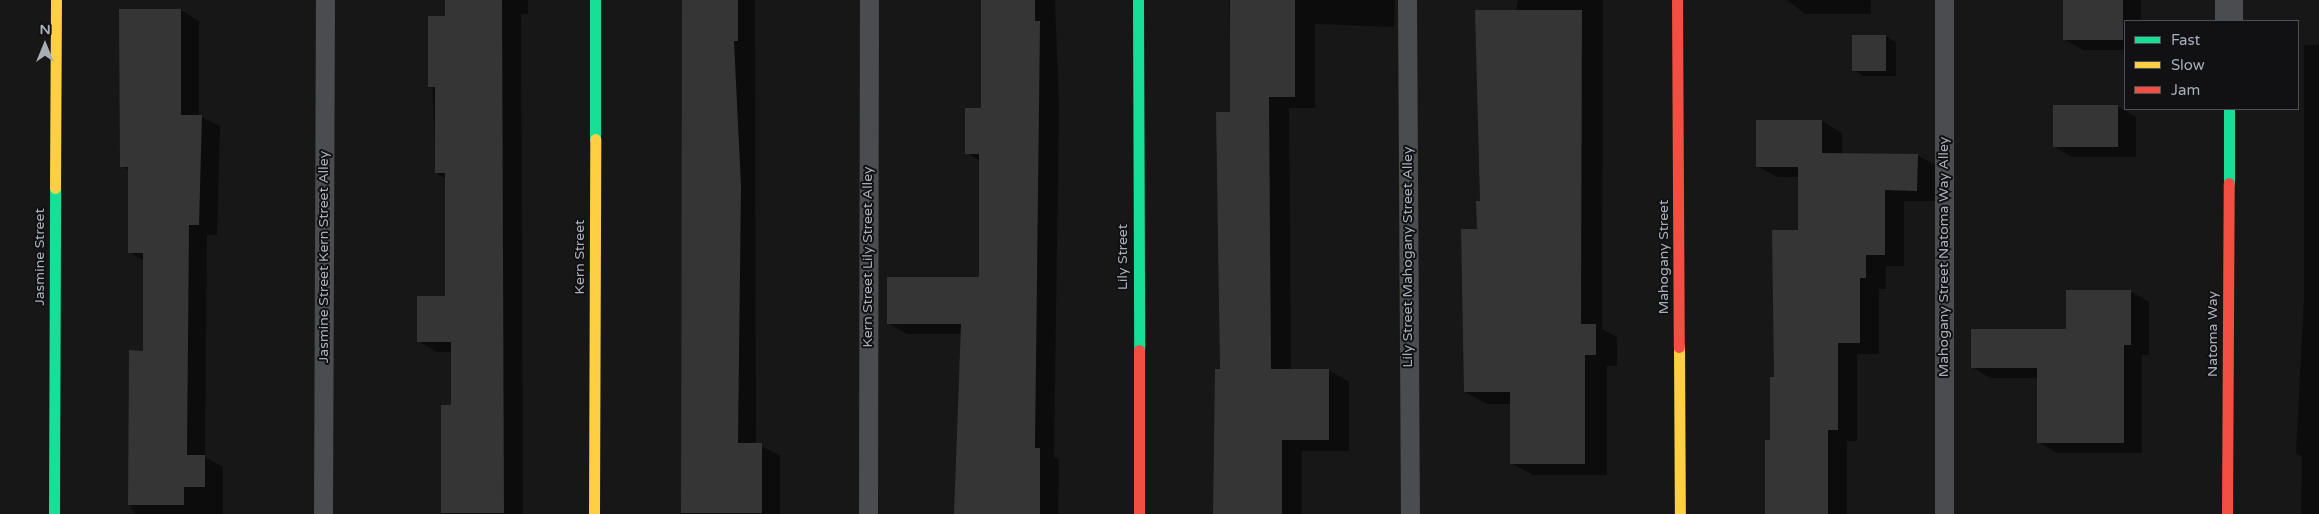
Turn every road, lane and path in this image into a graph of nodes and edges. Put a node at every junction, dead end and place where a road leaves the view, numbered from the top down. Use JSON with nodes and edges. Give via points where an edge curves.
{"nodes":[{"id":1,"x":56,"y":0,"type":"edge"},
{"id":2,"x":325,"y":0,"type":"edge"},
{"id":3,"x":595,"y":0,"type":"edge"},
{"id":4,"x":869,"y":0,"type":"edge"},
{"id":5,"x":1138,"y":0,"type":"edge"},
{"id":6,"x":1407,"y":0,"type":"edge"},
{"id":7,"x":1677,"y":0,"type":"edge"},
{"id":8,"x":1944,"y":0,"type":"edge"},
{"id":9,"x":2229,"y":0,"type":"edge"},
{"id":10,"x":2229,"y":20,"type":"edge"},
{"id":11,"x":2229,"y":110,"type":"edge"},
{"id":12,"x":54,"y":514,"type":"edge"},
{"id":13,"x":323,"y":514,"type":"edge"},
{"id":14,"x":594,"y":514,"type":"edge"},
{"id":15,"x":868,"y":514,"type":"edge"},
{"id":16,"x":1138,"y":514,"type":"edge"},
{"id":17,"x":1410,"y":514,"type":"edge"},
{"id":18,"x":1680,"y":514,"type":"edge"},
{"id":19,"x":1944,"y":514,"type":"edge"},
{"id":20,"x":2227,"y":514,"type":"edge"}],
"edges":[{"from":1,"to":12,"type":"street","name":"Jasmine Street"},
{"from":2,"to":13,"type":"lane","name":"Jasmine Street Kern Street Alley"},
{"from":3,"to":14,"type":"street","name":"Kern Street"},
{"from":4,"to":15,"type":"lane","name":"Kern Street Lily Street Alley"},
{"from":5,"to":16,"type":"street","name":"Lily Street"},
{"from":6,"to":17,"type":"lane","name":"Lily Street Mahogany Street Alley"},
{"from":7,"to":18,"type":"street","name":"Mahogany Street"},
{"from":8,"to":19,"type":"lane","name":"Mahogany Street Natoma Way Alley"},
{"from":9,"to":10,"type":"street"},
{"from":11,"to":20,"type":"street","name":"Natoma Way"}]}
